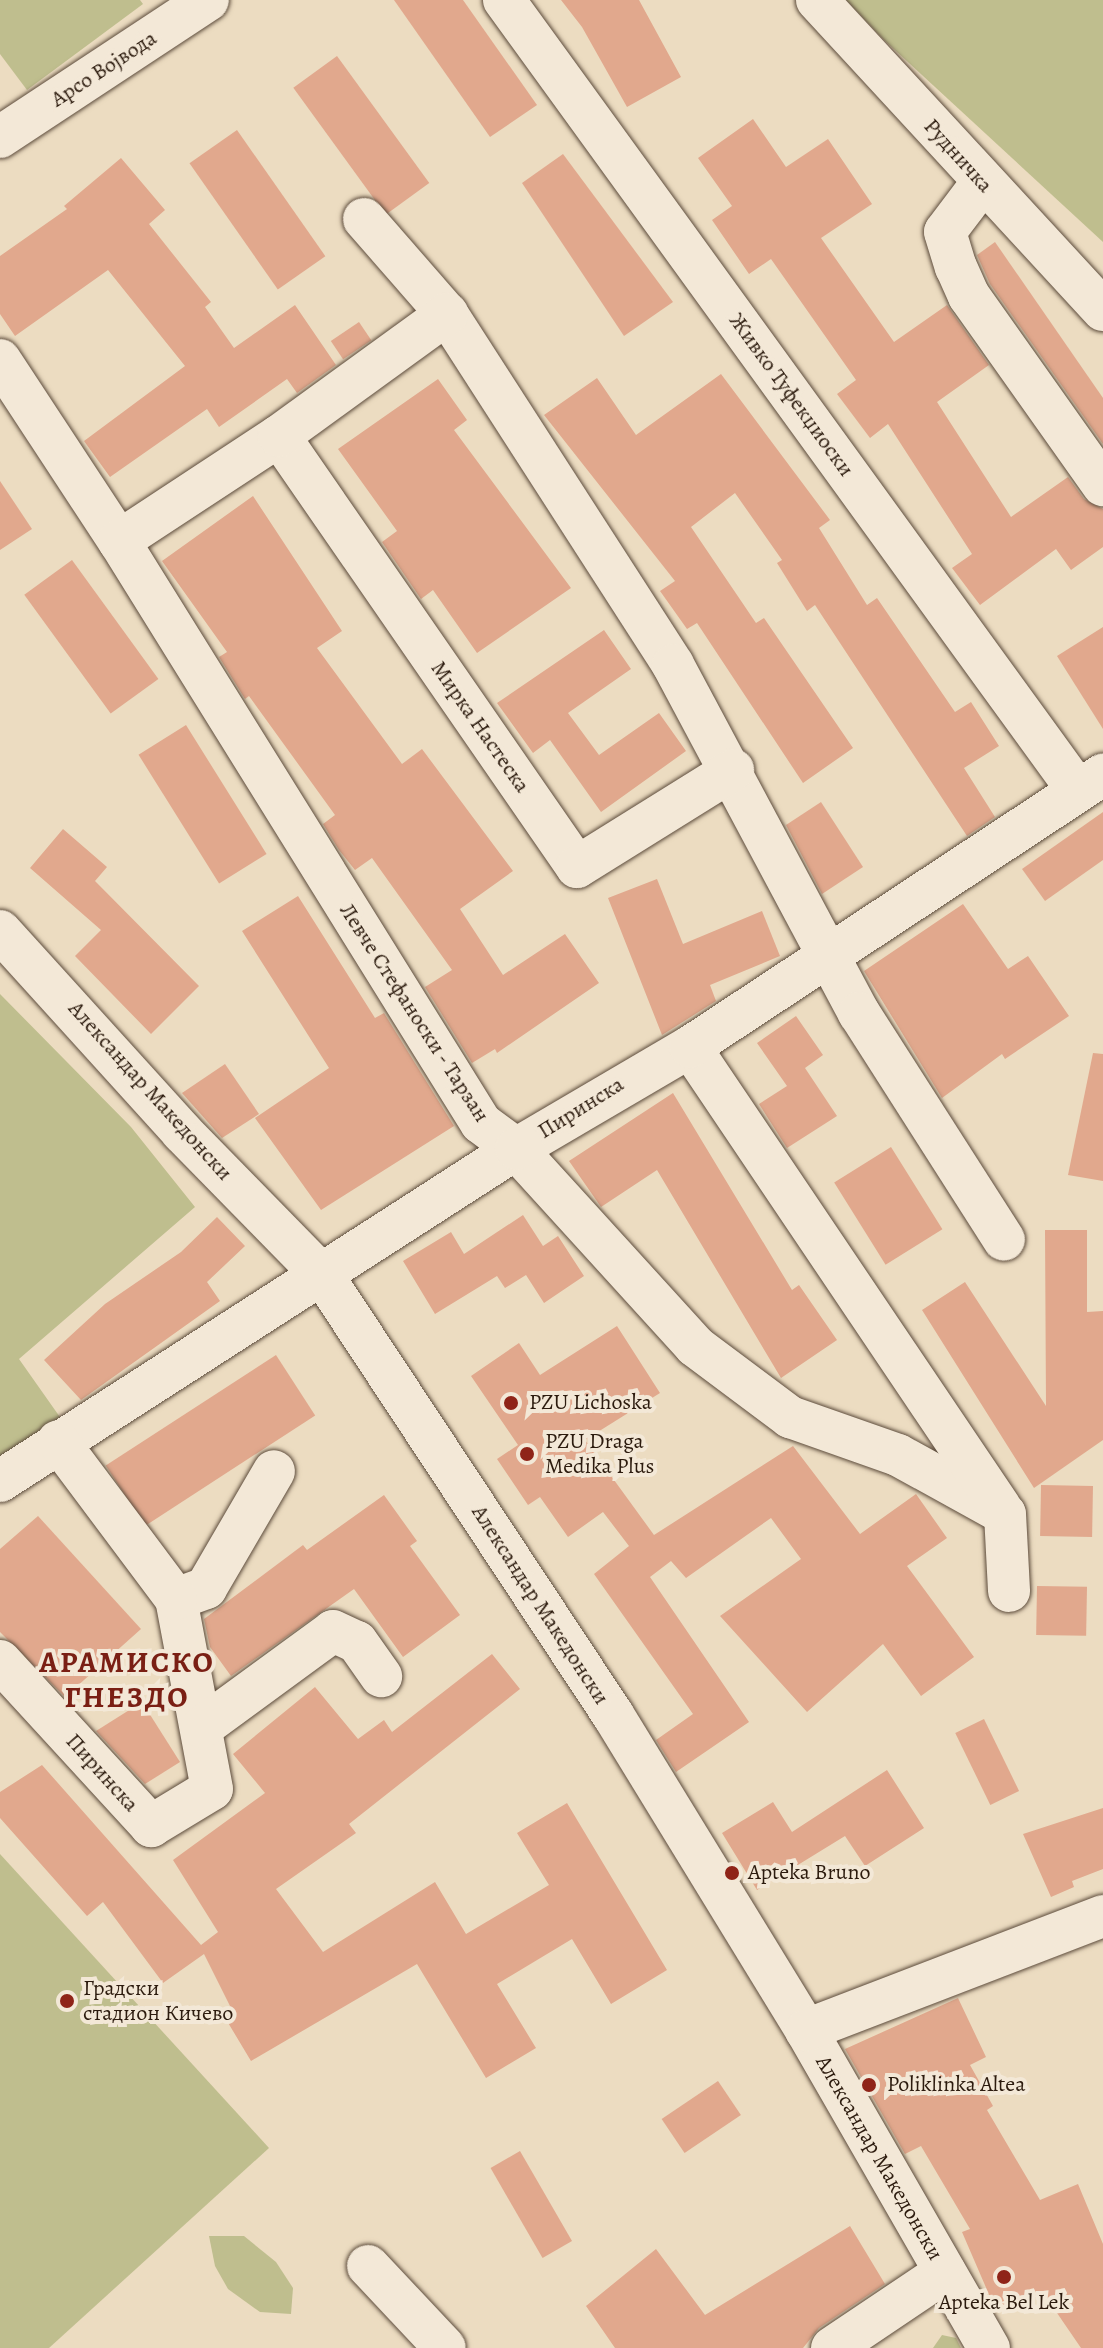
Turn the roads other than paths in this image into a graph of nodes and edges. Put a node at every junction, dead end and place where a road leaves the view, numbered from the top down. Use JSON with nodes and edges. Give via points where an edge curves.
{"nodes":[{"id":1,"x":208,"y":0,"type":"edge"},
{"id":2,"x":504,"y":0,"type":"edge"},
{"id":3,"x":817,"y":0,"type":"edge"},
{"id":4,"x":0,"y":137,"type":"edge"},
{"id":5,"x":982,"y":183,"type":"junction"},
{"id":6,"x":364,"y":219,"type":"dead end"},
{"id":7,"x":1103,"y":310,"type":"edge"},
{"id":8,"x":447,"y":314,"type":"junction"},
{"id":9,"x":0,"y":360,"type":"edge"},
{"id":10,"x":279,"y":436,"type":"junction"},
{"id":11,"x":1103,"y":485,"type":"edge"},
{"id":12,"x":119,"y":541,"type":"junction"},
{"id":13,"x":733,"y":770,"type":"junction"},
{"id":14,"x":1090,"y":783,"type":"edge"},
{"id":15,"x":0,"y":931,"type":"edge"},
{"id":16,"x":829,"y":956,"type":"junction"},
{"id":17,"x":690,"y":1047,"type":"junction"},
{"id":18,"x":516,"y":1149,"type":"junction"},
{"id":19,"x":1004,"y":1240,"type":"dead end"},
{"id":20,"x":323,"y":1276,"type":"junction"},
{"id":21,"x":58,"y":1441,"type":"junction"},
{"id":22,"x":274,"y":1471,"type":"dead end"},
{"id":23,"x":0,"y":1481,"type":"edge"},
{"id":24,"x":1005,"y":1514,"type":"junction"},
{"id":25,"x":1009,"y":1591,"type":"dead end"},
{"id":26,"x":176,"y":1599,"type":"junction"},
{"id":27,"x":0,"y":1661,"type":"edge"},
{"id":28,"x":381,"y":1676,"type":"dead end"},
{"id":29,"x":202,"y":1727,"type":"junction"},
{"id":30,"x":1103,"y":1916,"type":"edge"},
{"id":31,"x":806,"y":2030,"type":"junction"},
{"id":32,"x":368,"y":2266,"type":"dead end"},
{"id":33,"x":945,"y":2272,"type":"junction"},
{"id":34,"x":445,"y":2348,"type":"edge"},
{"id":35,"x":832,"y":2348,"type":"edge"},
{"id":36,"x":989,"y":2348,"type":"edge"}],
"edges":[{"from":1,"to":4,"type":"street","name":"Арсо Војвода"},
{"from":2,"to":14,"type":"street","name":"Живко Туфекџиоски"},
{"from":3,"to":5,"type":"street","name":"Рудничка"},
{"from":5,"to":7,"type":"street","name":"Рудничка"},
{"from":5,"to":11,"type":"street","via":[[945,232],[956,267],[969,296]]},
{"from":6,"to":8,"type":"street"},
{"from":8,"to":10,"type":"street"},
{"from":8,"to":13,"type":"street","via":[[673,665]]},
{"from":9,"to":12,"type":"street","name":"Левче Стефаноски - Тарзан"},
{"from":10,"to":12,"type":"street"},
{"from":10,"to":13,"type":"street","name":"Мирка Настеска","via":[[577,867]]},
{"from":12,"to":18,"type":"street","name":"Левче Стефаноски - Тарзан","via":[[481,1123]]},
{"from":13,"to":16,"type":"street"},
{"from":14,"to":16,"type":"street","name":"Пиринска"},
{"from":15,"to":20,"type":"street","name":"Александар Македонски","via":[[182,1132]]},
{"from":16,"to":17,"type":"street","name":"Пиринска"},
{"from":16,"to":19,"type":"street","via":[[859,1013]]},
{"from":17,"to":18,"type":"street","name":"Пиринска"},
{"from":17,"to":24,"type":"street"},
{"from":18,"to":20,"type":"street","name":"Пиринска"},
{"from":18,"to":24,"type":"street","name":"Левче Стефаноски - Тарзан","via":[[707,1355],[790,1417],[898,1455]]},
{"from":20,"to":21,"type":"street","name":"Пиринска"},
{"from":20,"to":31,"type":"street","name":"Александар Македонски","via":[[613,1715]]},
{"from":21,"to":23,"type":"street","name":"Пиринска"},
{"from":21,"to":26,"type":"street","name":"Пиринска"},
{"from":22,"to":26,"type":"street","via":[[206,1588]]},
{"from":24,"to":25,"type":"street"},
{"from":26,"to":29,"type":"street","name":"Пиринска"},
{"from":27,"to":29,"type":"street","name":"Пиринска","via":[[151,1826],[212,1789]]},
{"from":28,"to":29,"type":"street","via":[[357,1642],[333,1631]]},
{"from":30,"to":31,"type":"street"},
{"from":31,"to":33,"type":"street","name":"Александар Македонски"},
{"from":32,"to":34,"type":"street"},
{"from":33,"to":35,"type":"street"},
{"from":33,"to":36,"type":"street","name":"Александар Македонски"}]}
